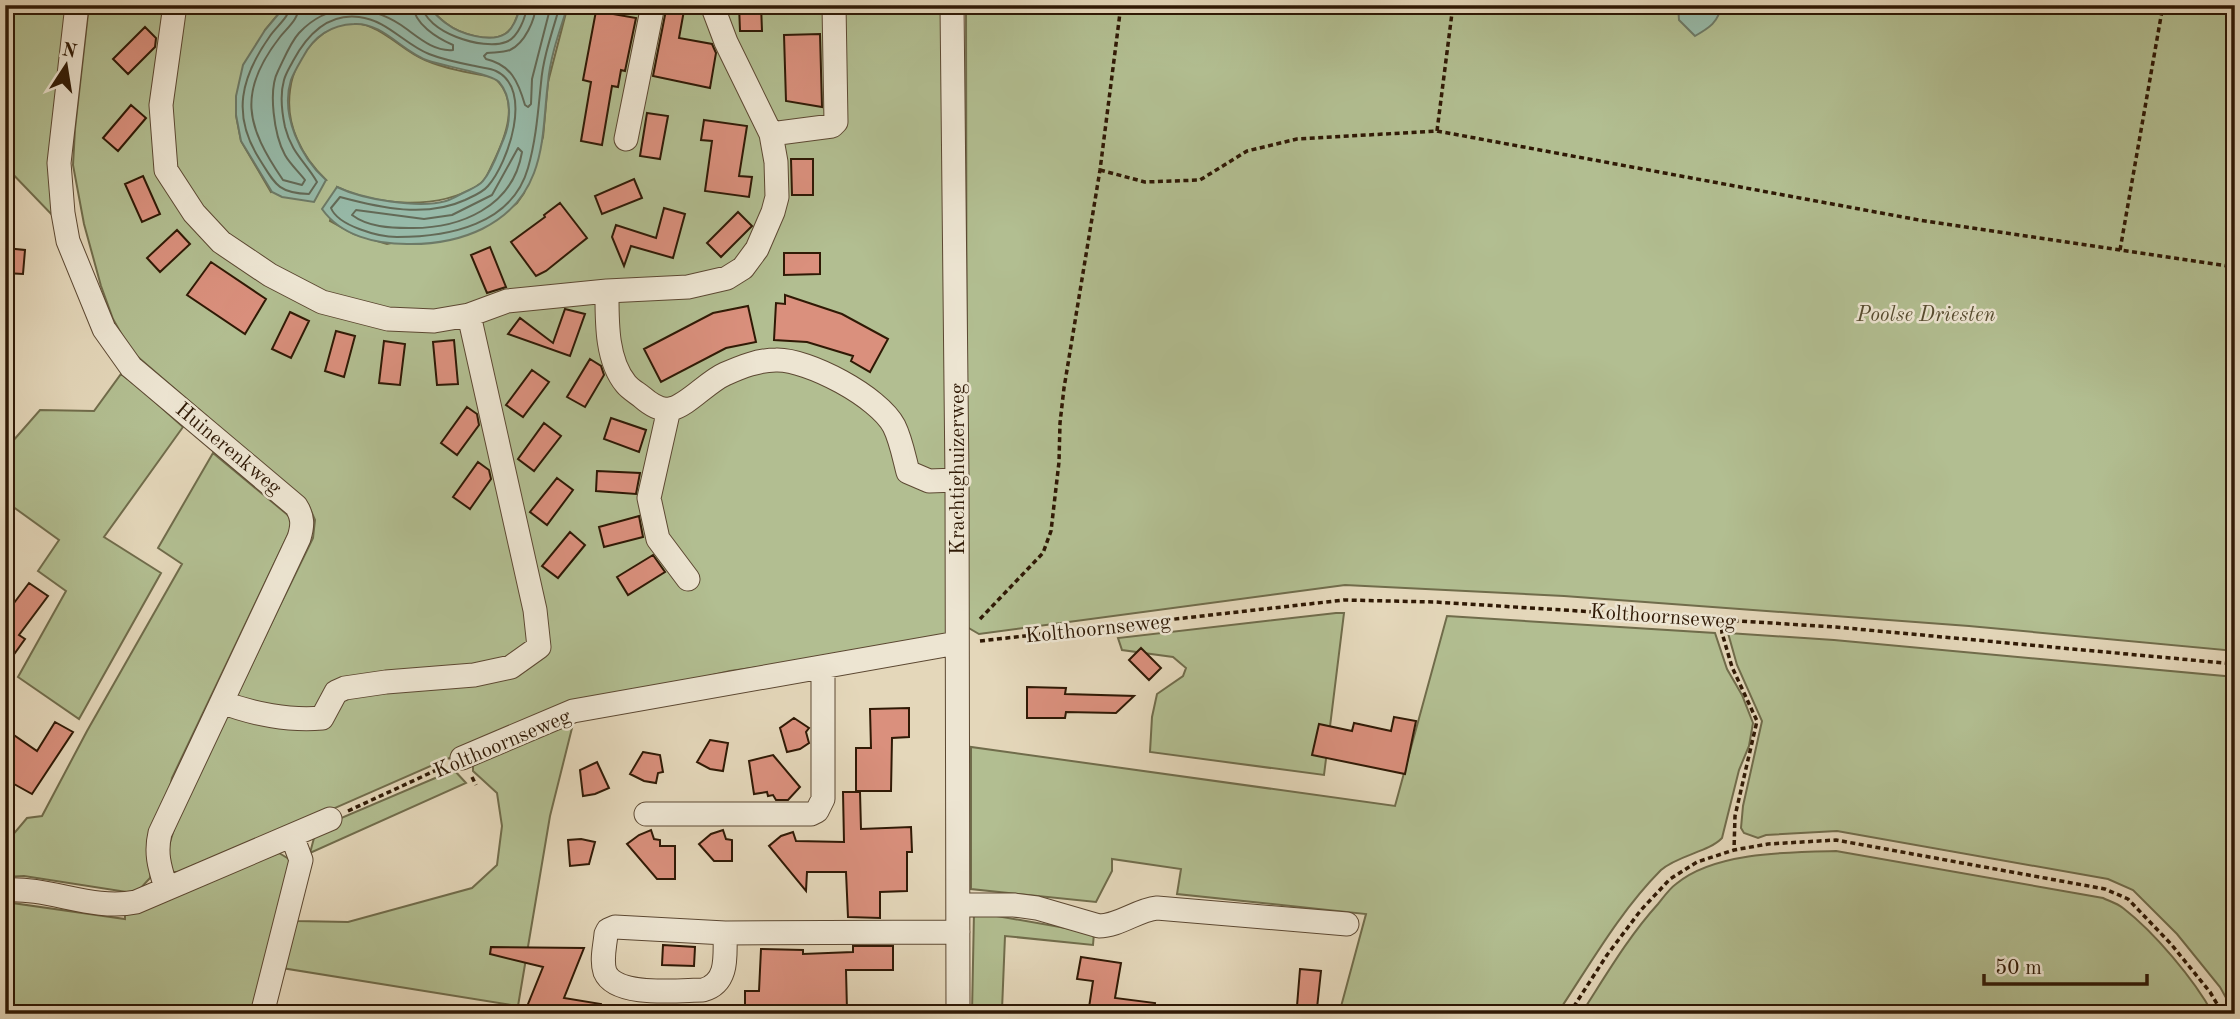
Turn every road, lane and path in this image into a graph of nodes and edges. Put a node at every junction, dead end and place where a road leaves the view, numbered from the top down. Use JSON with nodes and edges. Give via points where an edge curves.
{"nodes":[{"id":1,"x":77,"y":5,"type":"edge"},
{"id":2,"x":175,"y":5,"type":"edge"},
{"id":3,"x":653,"y":5,"type":"edge"},
{"id":4,"x":712,"y":5,"type":"edge"},
{"id":5,"x":834,"y":5,"type":"edge"},
{"id":6,"x":952,"y":5,"type":"edge"},
{"id":7,"x":1121,"y":5,"type":"edge"},
{"id":8,"x":1453,"y":5,"type":"edge"},
{"id":9,"x":2163,"y":5,"type":"edge"},
{"id":10,"x":1437,"y":131,"type":"junction"},
{"id":11,"x":771,"y":134,"type":"junction"},
{"id":12,"x":626,"y":138,"type":"dead end"},
{"id":13,"x":1100,"y":170,"type":"junction"},
{"id":14,"x":2120,"y":250,"type":"junction"},
{"id":15,"x":2235,"y":267,"type":"edge"},
{"id":16,"x":607,"y":291,"type":"junction"},
{"id":17,"x":469,"y":315,"type":"junction"},
{"id":18,"x":669,"y":409,"type":"junction"},
{"id":19,"x":957,"y":480,"type":"junction"},
{"id":20,"x":688,"y":579,"type":"dead end"},
{"id":21,"x":1721,"y":620,"type":"junction"},
{"id":22,"x":957,"y":643,"type":"junction"},
{"id":23,"x":2235,"y":664,"type":"edge"},
{"id":24,"x":823,"y":668,"type":"junction"},
{"id":25,"x":222,"y":702,"type":"junction"},
{"id":26,"x":462,"y":758,"type":"joint"},
{"id":27,"x":646,"y":814,"type":"dead end"},
{"id":28,"x":330,"y":819,"type":"joint"},
{"id":29,"x":292,"y":836,"type":"junction"},
{"id":30,"x":1734,"y":850,"type":"junction"},
{"id":31,"x":166,"y":888,"type":"junction"},
{"id":32,"x":5,"y":890,"type":"edge"},
{"id":33,"x":958,"y":905,"type":"junction"},
{"id":34,"x":1347,"y":923,"type":"dead end"},
{"id":35,"x":958,"y":932,"type":"junction"},
{"id":36,"x":726,"y":933,"type":"junction"},
{"id":37,"x":262,"y":1014,"type":"edge"},
{"id":38,"x":958,"y":1014,"type":"edge"},
{"id":39,"x":1569,"y":1014,"type":"edge"},
{"id":40,"x":2223,"y":1014,"type":"edge"}],
"edges":[{"from":1,"to":25,"type":"street","name":"Huinerenkweg","via":[[59,163],[62,213],[68,242],[104,329],[131,367],[302,515],[299,538]]},
{"from":2,"to":17,"type":"street","via":[[161,105],[166,170],[220,242],[322,302],[388,319],[434,321]]},
{"from":3,"to":12,"type":"street"},
{"from":4,"to":11,"type":"street"},
{"from":5,"to":11,"type":"street","via":[[836,122]]},
{"from":6,"to":19,"type":"street","name":"Krachtighuizerweg"},
{"from":7,"to":13,"type":"path"},
{"from":8,"to":10,"type":"path"},
{"from":9,"to":14,"type":"path"},
{"from":10,"to":13,"type":"path","via":[[1297,139],[1247,151],[1200,180],[1144,182]]},
{"from":10,"to":14,"type":"path","via":[[1919,220]]},
{"from":11,"to":16,"type":"street","via":[[777,197],[757,248],[743,268],[727,278],[688,287]]},
{"from":13,"to":22,"type":"path","via":[[1064,387],[1051,531],[1043,553]]},
{"from":14,"to":15,"type":"path"},
{"from":16,"to":17,"type":"street","via":[[507,301]]},
{"from":16,"to":18,"type":"street","via":[[612,357],[625,384],[650,404]]},
{"from":17,"to":25,"type":"street","via":[[535,610],[539,647],[511,667],[474,675],[345,688],[337,692],[322,718],[303,719]]},
{"from":18,"to":19,"type":"street","via":[[722,376],[754,363],[795,363],[822,371],[878,408],[893,425],[908,472],[929,481]]},
{"from":18,"to":20,"type":"street","via":[[649,498],[658,539]]},
{"from":19,"to":22,"type":"street","name":"Krachtighuizerweg"},
{"from":21,"to":22,"type":"path","name":"Kolthoornseweg","via":[[1344,600]]},
{"from":21,"to":23,"type":"path","name":"Kolthoornseweg"},
{"from":21,"to":30,"type":"path","via":[[1732,667],[1758,721],[1735,817]]},
{"from":22,"to":24,"type":"street","name":"Kolthoornseweg"},
{"from":22,"to":33,"type":"street","name":"Krachtighuizerweg"},
{"from":24,"to":26,"type":"street","name":"Kolthoornseweg","via":[[573,711]]},
{"from":24,"to":27,"type":"street","via":[[823,799],[817,811]]},
{"from":25,"to":31,"type":"street","name":"Huinerenkweg","via":[[160,833],[158,864]]},
{"from":26,"to":28,"type":"path","name":"Kolthoornseweg"},
{"from":28,"to":29,"type":"street"},
{"from":29,"to":31,"type":"street"},
{"from":29,"to":37,"type":"street","via":[[301,860]]},
{"from":30,"to":39,"type":"path","via":[[1697,862],[1670,878],[1607,955]]},
{"from":30,"to":40,"type":"path","via":[[1836,840],[2105,889],[2128,899],[2154,926]]},
{"from":31,"to":32,"type":"street","via":[[117,905]]},
{"from":33,"to":34,"type":"street","via":[[1025,907],[1099,926],[1157,908]]},
{"from":33,"to":35,"type":"street","name":"Krachtighuizerweg"},
{"from":35,"to":36,"type":"street"},
{"from":35,"to":38,"type":"street","name":"Krachtighuizerweg"},
{"from":36,"to":36,"type":"street","via":[[722,976],[713,987],[639,990],[611,980],[606,973],[606,934],[611,928]]}]}
